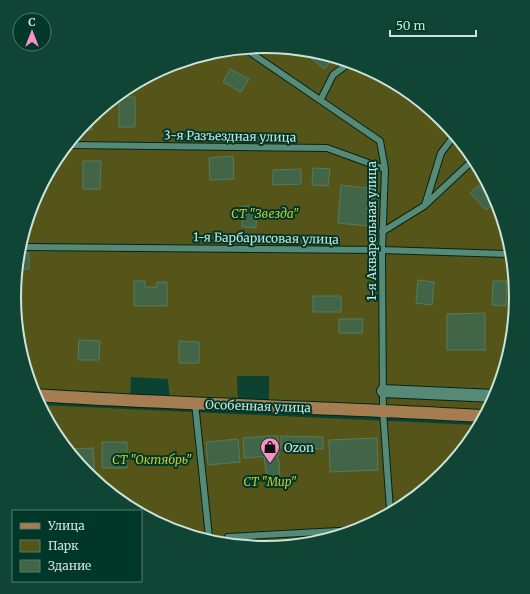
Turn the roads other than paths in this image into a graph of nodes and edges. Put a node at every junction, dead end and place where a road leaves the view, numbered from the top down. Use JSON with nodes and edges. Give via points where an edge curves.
{"nodes":[{"id":1,"x":253,"y":54,"type":"edge"},
{"id":2,"x":344,"y":67,"type":"edge"},
{"id":3,"x":321,"y":99,"type":"junction"},
{"id":4,"x":451,"y":140,"type":"edge"},
{"id":5,"x":75,"y":144,"type":"edge"},
{"id":6,"x":469,"y":163,"type":"edge"},
{"id":7,"x":385,"y":168,"type":"junction"},
{"id":8,"x":424,"y":206,"type":"junction"},
{"id":9,"x":382,"y":232,"type":"junction"},
{"id":10,"x":26,"y":247,"type":"edge"},
{"id":11,"x":382,"y":250,"type":"junction"},
{"id":12,"x":505,"y":254,"type":"edge"},
{"id":13,"x":383,"y":391,"type":"junction"},
{"id":14,"x":42,"y":396,"type":"edge"},
{"id":15,"x":488,"y":396,"type":"edge"},
{"id":16,"x":195,"y":403,"type":"junction"},
{"id":17,"x":383,"y":411,"type":"junction"},
{"id":18,"x":478,"y":416,"type":"edge"},
{"id":19,"x":390,"y":506,"type":"edge"},
{"id":20,"x":333,"y":531,"type":"edge"},
{"id":21,"x":209,"y":534,"type":"edge"},
{"id":22,"x":228,"y":537,"type":"dead end"}],
"edges":[{"from":1,"to":3,"type":"lane","name":"1-я Акварельная улица"},
{"from":2,"to":3,"type":"lane","via":[[334,75]]},
{"from":3,"to":7,"type":"lane","name":"1-я Акварельная улица","via":[[380,141]]},
{"from":4,"to":8,"type":"lane","via":[[441,154]]},
{"from":5,"to":7,"type":"lane","name":"3-я Разъездная улица","via":[[328,148]]},
{"from":6,"to":8,"type":"lane"},
{"from":7,"to":9,"type":"lane","name":"1-я Акварельная улица"},
{"from":8,"to":9,"type":"lane"},
{"from":9,"to":11,"type":"lane","name":"1-я Акварельная улица"},
{"from":10,"to":11,"type":"lane","name":"1-я Барбарисовая улица"},
{"from":11,"to":12,"type":"lane","name":"1-я Барбарисовая улица"},
{"from":11,"to":13,"type":"lane","name":"1-я Акварельная улица"},
{"from":13,"to":15,"type":"street"},
{"from":13,"to":17,"type":"lane","name":"1-я Акварельная улица"},
{"from":14,"to":16,"type":"main road","name":"Особенная улица"},
{"from":16,"to":17,"type":"main road","name":"Особенная улица"},
{"from":16,"to":21,"type":"lane"},
{"from":17,"to":18,"type":"main road","name":"Особенная улица"},
{"from":17,"to":19,"type":"lane","name":"1-я Акварельная улица"},
{"from":20,"to":22,"type":"lane"}]}
